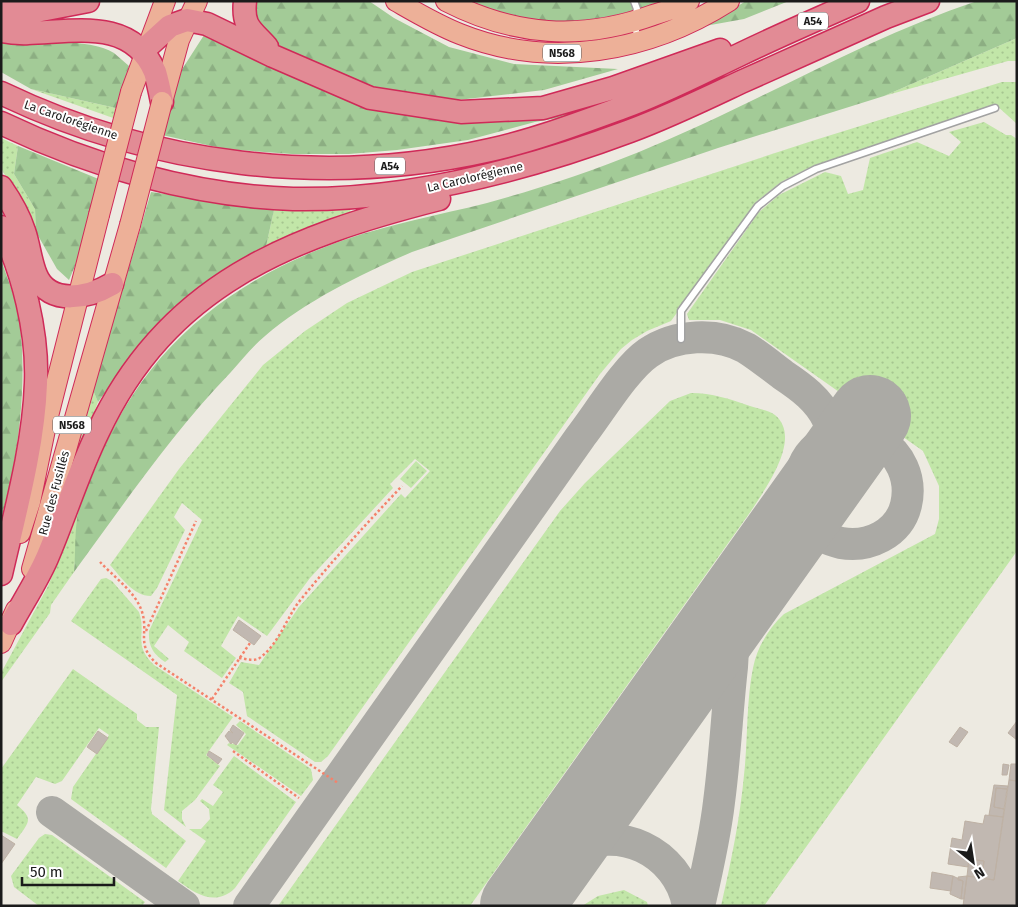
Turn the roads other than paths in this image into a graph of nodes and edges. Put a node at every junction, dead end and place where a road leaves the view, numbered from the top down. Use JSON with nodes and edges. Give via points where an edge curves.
{"nodes":[{"id":1,"x":88,"y":1,"type":"edge"},
{"id":2,"x":165,"y":1,"type":"edge"},
{"id":3,"x":245,"y":1,"type":"edge"},
{"id":4,"x":396,"y":1,"type":"edge"},
{"id":5,"x":446,"y":1,"type":"edge"},
{"id":6,"x":634,"y":1,"type":"edge"},
{"id":7,"x":689,"y":1,"type":"edge"},
{"id":8,"x":729,"y":1,"type":"edge"},
{"id":9,"x":858,"y":1,"type":"edge"},
{"id":10,"x":928,"y":1,"type":"edge"},
{"id":11,"x":192,"y":10,"type":"edge"},
{"id":12,"x":1,"y":12,"type":"edge"},
{"id":13,"x":633,"y":23,"type":"junction"},
{"id":14,"x":1,"y":31,"type":"edge"},
{"id":15,"x":768,"y":42,"type":"junction"},
{"id":16,"x":640,"y":43,"type":"junction"},
{"id":17,"x":146,"y":51,"type":"junction"},
{"id":18,"x":273,"y":56,"type":"junction"},
{"id":19,"x":1,"y":93,"type":"edge"},
{"id":20,"x":162,"y":102,"type":"junction"},
{"id":21,"x":995,"y":108,"type":"dead end"},
{"id":22,"x":1,"y":124,"type":"edge"},
{"id":23,"x":498,"y":173,"type":"junction"},
{"id":24,"x":1,"y":187,"type":"edge"},
{"id":25,"x":1,"y":227,"type":"edge"},
{"id":26,"x":112,"y":284,"type":"junction"},
{"id":27,"x":80,"y":296,"type":"junction"},
{"id":28,"x":682,"y":339,"type":"dead end"},
{"id":29,"x":1,"y":574,"type":"edge"},
{"id":30,"x":1,"y":582,"type":"edge"},
{"id":31,"x":6,"y":633,"type":"edge"}],
"edges":[{"from":1,"to":12,"type":"highway","via":[[36,11]]},
{"from":2,"to":17,"type":"highway","number":"N568"},
{"from":3,"to":18,"type":"highway","via":[[247,26]]},
{"from":4,"to":16,"type":"highway","number":"N568","via":[[431,22],[497,46],[557,54],[594,52]]},
{"from":5,"to":13,"type":"highway","number":"N568","via":[[478,17],[511,28],[576,32]]},
{"from":6,"to":13,"type":"lane","via":[[637,9]]},
{"from":7,"to":13,"type":"highway","number":"N568"},
{"from":8,"to":16,"type":"highway","number":"N568","via":[[693,21]]},
{"from":9,"to":15,"type":"highway","name":"La Carolorégienne","number":"A54"},
{"from":10,"to":23,"type":"highway","name":"La Carolorégienne","number":"A54","via":[[632,131]]},
{"from":11,"to":17,"type":"highway","via":[[170,26]]},
{"from":11,"to":18,"type":"highway","via":[[207,24]]},
{"from":11,"to":20,"type":"highway","number":"N568","via":[[179,40]]},
{"from":13,"to":16,"type":"lane"},
{"from":14,"to":17,"type":"highway","via":[[27,34],[91,29],[113,35]]},
{"from":15,"to":18,"type":"highway","via":[[721,50],[543,108],[461,112],[370,98]]},
{"from":15,"to":19,"type":"highway","name":"La Carolorégienne","number":"A54","via":[[625,107],[491,150],[410,164],[350,169],[234,164],[177,153],[92,130],[38,111]]},
{"from":17,"to":20,"type":"highway"},
{"from":17,"to":27,"type":"highway","name":"Rue des Fusillés","number":"N568","bridge":true,"via":[[131,92]]},
{"from":20,"to":26,"type":"highway","name":"Rue des Fusillés","number":"N568","bridge":true},
{"from":21,"to":28,"type":"lane","via":[[816,169],[783,186],[758,206],[681,311]]},
{"from":22,"to":23,"type":"highway","name":"La Carolorégienne","number":"A54","via":[[87,159],[170,182],[292,199],[416,190]]},
{"from":23,"to":31,"type":"highway","via":[[445,198],[374,216],[267,258],[234,276],[192,306],[163,333],[110,407],[46,559]]},
{"from":24,"to":27,"type":"highway","via":[[24,230],[40,284],[54,294]]},
{"from":25,"to":29,"type":"highway","via":[[20,272],[34,344],[36,382],[26,459]]},
{"from":26,"to":27,"type":"highway","via":[[98,292]]},
{"from":26,"to":31,"type":"highway","name":"Rue des Fusillés","number":"N568","via":[[40,545]]},
{"from":27,"to":30,"type":"highway","name":"Rue des Fusillés","number":"N568","via":[[30,502]]}]}
